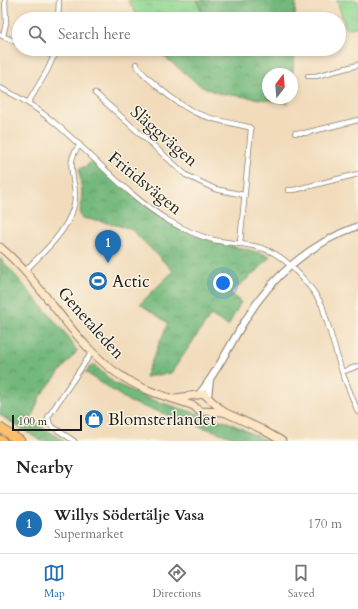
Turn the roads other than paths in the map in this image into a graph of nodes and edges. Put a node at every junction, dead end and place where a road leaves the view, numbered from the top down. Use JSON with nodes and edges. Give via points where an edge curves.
{"nodes":[{"id":1,"x":5,"y":0,"type":"edge"},
{"id":2,"x":59,"y":0,"type":"edge"},
{"id":3,"x":58,"y":12,"type":"edge"},
{"id":4,"x":1,"y":36,"type":"edge"},
{"id":5,"x":12,"y":40,"type":"edge"},
{"id":6,"x":55,"y":56,"type":"edge"},
{"id":7,"x":136,"y":64,"type":"dead end"},
{"id":8,"x":358,"y":65,"type":"edge"},
{"id":9,"x":308,"y":76,"type":"dead end"},
{"id":10,"x":0,"y":88,"type":"edge"},
{"id":11,"x":95,"y":93,"type":"dead end"},
{"id":12,"x":28,"y":103,"type":"junction"},
{"id":13,"x":358,"y":120,"type":"edge"},
{"id":14,"x":295,"y":134,"type":"dead end"},
{"id":15,"x":80,"y":145,"type":"junction"},
{"id":16,"x":358,"y":174,"type":"edge"},
{"id":17,"x":288,"y":190,"type":"dead end"},
{"id":18,"x":244,"y":195,"type":"junction"},
{"id":19,"x":358,"y":226,"type":"edge"},
{"id":20,"x":240,"y":243,"type":"junction"},
{"id":21,"x":0,"y":247,"type":"edge"},
{"id":22,"x":290,"y":266,"type":"junction"},
{"id":23,"x":26,"y":270,"type":"junction"},
{"id":24,"x":92,"y":352,"type":"junction"},
{"id":25,"x":358,"y":366,"type":"edge"},
{"id":26,"x":342,"y":372,"type":"junction"},
{"id":27,"x":210,"y":381,"type":"junction"},
{"id":28,"x":197,"y":395,"type":"junction"},
{"id":29,"x":173,"y":398,"type":"junction"},
{"id":30,"x":209,"y":399,"type":"junction"},
{"id":31,"x":194,"y":406,"type":"junction"},
{"id":32,"x":204,"y":411,"type":"junction"},
{"id":33,"x":224,"y":412,"type":"junction"},
{"id":34,"x":358,"y":412,"type":"edge"},
{"id":35,"x":0,"y":428,"type":"edge"},
{"id":36,"x":20,"y":441,"type":"edge"},
{"id":37,"x":74,"y":441,"type":"edge"},
{"id":38,"x":282,"y":441,"type":"edge"}],
"edges":[{"from":1,"to":4,"type":"street","via":[[6,23]]},
{"from":2,"to":3,"type":"street"},
{"from":4,"to":5,"type":"street"},
{"from":6,"to":12,"type":"street"},
{"from":7,"to":18,"type":"street","via":[[140,72],[189,111],[213,120],[249,127],[251,135]]},
{"from":8,"to":9,"type":"street"},
{"from":10,"to":12,"type":"street","name":"Fritidsvägen"},
{"from":11,"to":18,"type":"street","name":"Släggvägen","via":[[186,175],[215,189]]},
{"from":12,"to":15,"type":"street","name":"Fritidsvägen"},
{"from":13,"to":14,"type":"street","via":[[305,134]]},
{"from":15,"to":20,"type":"street","name":"Fritidsvägen","via":[[127,189],[168,221],[208,238]]},
{"from":15,"to":23,"type":"street","via":[[70,161],[76,189],[74,208],[64,229]]},
{"from":16,"to":17,"type":"street"},
{"from":18,"to":20,"type":"street"},
{"from":19,"to":22,"type":"street","via":[[317,245]]},
{"from":20,"to":22,"type":"street","name":"Fritidsvägen","via":[[269,250]]},
{"from":21,"to":23,"type":"main road","name":"Genetaleden"},
{"from":22,"to":26,"type":"street","name":"Fritidsvägen","via":[[322,305]]},
{"from":22,"to":27,"type":"street","via":[[246,318]]},
{"from":23,"to":24,"type":"main road","name":"Genetaleden"},
{"from":24,"to":29,"type":"main road","name":"Genetaleden","via":[[125,379],[144,389]]},
{"from":24,"to":37,"type":"street","via":[[48,416],[50,425]]},
{"from":25,"to":26,"type":"street"},
{"from":26,"to":34,"type":"street","name":"Fritidsvägen"},
{"from":27,"to":28,"type":"street"},
{"from":27,"to":30,"type":"street"},
{"from":28,"to":29,"type":"main road","name":"Genetaleden"},
{"from":28,"to":30,"type":"main road","name":"Genetaleden"},
{"from":28,"to":31,"type":"main road"},
{"from":29,"to":31,"type":"main road","name":"Genetaleden"},
{"from":30,"to":32,"type":"main road","via":[[210,406]]},
{"from":30,"to":33,"type":"main road","name":"Genetaleden"},
{"from":31,"to":32,"type":"main road","name":"Genetaleden","via":[[197,410]]},
{"from":32,"to":33,"type":"main road","name":"Genetaleden"},
{"from":33,"to":38,"type":"main road","name":"Genetaleden"},
{"from":35,"to":36,"type":"highway"}]}
